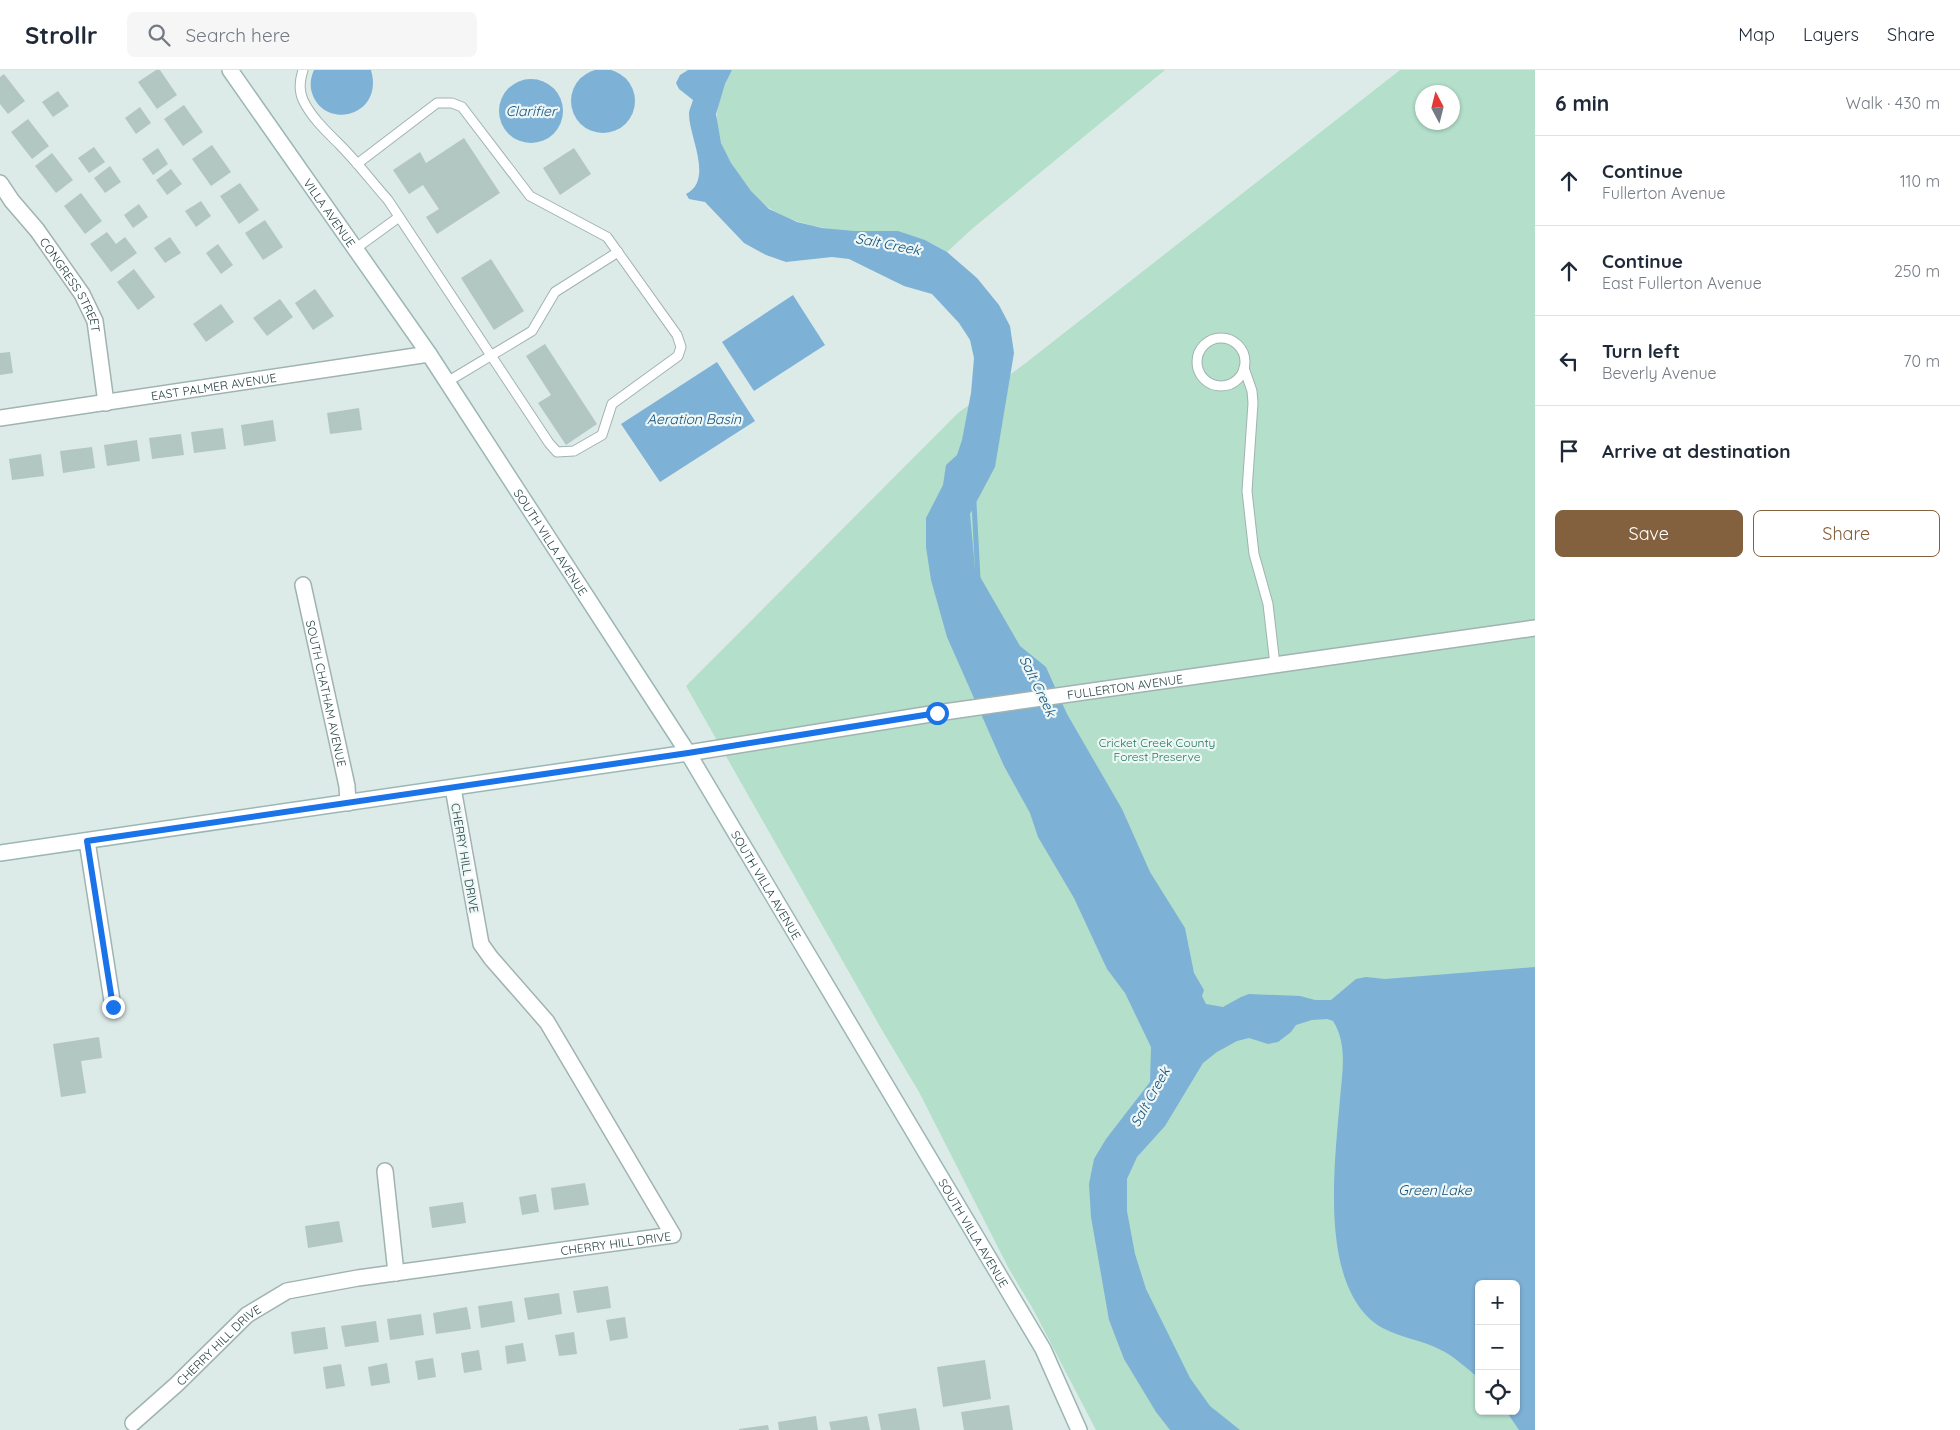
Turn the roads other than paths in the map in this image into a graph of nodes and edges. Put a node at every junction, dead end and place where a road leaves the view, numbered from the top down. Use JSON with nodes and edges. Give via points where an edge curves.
{"nodes":[{"id":1,"x":230,"y":70,"type":"edge"},
{"id":2,"x":303,"y":70,"type":"edge"},
{"id":3,"x":357,"y":164,"type":"junction"},
{"id":4,"x":0,"y":183,"type":"edge"},
{"id":5,"x":6,"y":202,"type":"edge"},
{"id":6,"x":400,"y":217,"type":"junction"},
{"id":7,"x":355,"y":249,"type":"junction"},
{"id":8,"x":618,"y":252,"type":"junction"},
{"id":9,"x":429,"y":354,"type":"junction"},
{"id":10,"x":491,"y":355,"type":"junction"},
{"id":11,"x":1244,"y":368,"type":"junction"},
{"id":12,"x":446,"y":382,"type":"junction"},
{"id":13,"x":106,"y":402,"type":"junction"},
{"id":14,"x":0,"y":418,"type":"edge"},
{"id":15,"x":303,"y":585,"type":"dead end"},
{"id":16,"x":1535,"y":628,"type":"edge"},
{"id":17,"x":1275,"y":665,"type":"junction"},
{"id":18,"x":688,"y":753,"type":"junction"},
{"id":19,"x":453,"y":788,"type":"junction"},
{"id":20,"x":348,"y":803,"type":"junction"},
{"id":21,"x":87,"y":841,"type":"junction"},
{"id":22,"x":0,"y":853,"type":"edge"},
{"id":23,"x":113,"y":1007,"type":"dead end"},
{"id":24,"x":385,"y":1171,"type":"dead end"},
{"id":25,"x":396,"y":1273,"type":"junction"},
{"id":26,"x":133,"y":1423,"type":"dead end"},
{"id":27,"x":1079,"y":1430,"type":"edge"}],
"edges":[{"from":1,"to":7,"type":"street","name":"VILLA AVENUE"},
{"from":2,"to":3,"type":"lane","via":[[300,89],[304,100],[329,135]]},
{"from":3,"to":6,"type":"lane"},
{"from":3,"to":8,"type":"lane","via":[[427,110],[437,104],[452,103],[462,107],[530,196],[607,237]]},
{"from":4,"to":5,"type":"street","name":"CONGRESS STREET"},
{"from":5,"to":13,"type":"street","name":"CONGRESS STREET","via":[[37,230],[82,294],[96,321]]},
{"from":6,"to":7,"type":"lane"},
{"from":6,"to":10,"type":"lane"},
{"from":7,"to":9,"type":"street","name":"VILLA AVENUE"},
{"from":8,"to":10,"type":"lane","via":[[555,292],[532,331]]},
{"from":8,"to":10,"type":"lane","via":[[677,335],[680,347],[678,356],[612,404],[602,434],[574,451],[557,452]]},
{"from":9,"to":12,"type":"street","name":"SOUTH VILLA AVENUE"},
{"from":9,"to":13,"type":"street","name":"EAST PALMER AVENUE"},
{"from":10,"to":12,"type":"lane"},
{"from":11,"to":11,"type":"lane","via":[[1245,360],[1239,346],[1225,339],[1210,341],[1199,352],[1197,360],[1201,375],[1213,385],[1229,385],[1236,381]]},
{"from":11,"to":17,"type":"lane","via":[[1252,397],[1248,498],[1254,554],[1268,604]]},
{"from":12,"to":18,"type":"street","name":"SOUTH VILLA AVENUE"},
{"from":13,"to":14,"type":"street","name":"EAST PALMER AVENUE"},
{"from":15,"to":20,"type":"street","name":"SOUTH CHATHAM AVENUE"},
{"from":16,"to":17,"type":"street","name":"FULLERTON AVENUE"},
{"from":17,"to":18,"type":"street","name":"FULLERTON AVENUE","via":[[937,713]]},
{"from":18,"to":19,"type":"street","name":"FULLERTON AVENUE"},
{"from":18,"to":27,"type":"street","name":"SOUTH VILLA AVENUE","via":[[1043,1349]]},
{"from":19,"to":20,"type":"street","name":"FULLERTON AVENUE"},
{"from":19,"to":25,"type":"street","name":"CHERRY HILL DRIVE","via":[[481,944],[547,1022],[673,1235]]},
{"from":20,"to":21,"type":"street","name":"FULLERTON AVENUE"},
{"from":21,"to":22,"type":"street","name":"FULLERTON AVENUE"},
{"from":21,"to":23,"type":"street"},
{"from":24,"to":25,"type":"street"},
{"from":25,"to":26,"type":"street","name":"CHERRY HILL DRIVE","via":[[287,1291],[247,1315]]}]}
